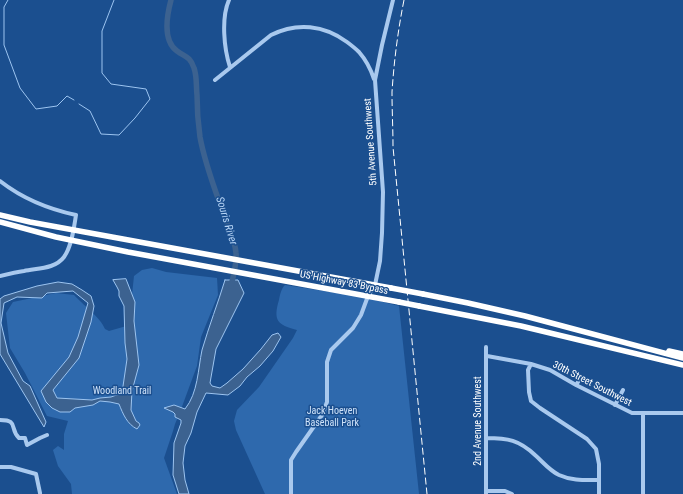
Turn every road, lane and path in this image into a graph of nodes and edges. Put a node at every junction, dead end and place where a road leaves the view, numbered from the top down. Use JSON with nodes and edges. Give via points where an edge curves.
{"nodes":[{"id":1,"x":229,"y":0,"type":"edge"},
{"id":2,"x":393,"y":0,"type":"edge"},
{"id":3,"x":230,"y":67,"type":"junction"},
{"id":4,"x":215,"y":80,"type":"dead end"},
{"id":5,"x":375,"y":80,"type":"junction"},
{"id":6,"x":0,"y":181,"type":"edge"},
{"id":7,"x":0,"y":215,"type":"edge"},
{"id":8,"x":0,"y":222,"type":"edge"},
{"id":9,"x":73,"y":230,"type":"junction"},
{"id":10,"x":71,"y":240,"type":"junction"},
{"id":11,"x":0,"y":276,"type":"edge"},
{"id":12,"x":375,"y":285,"type":"junction"},
{"id":13,"x":368,"y":296,"type":"junction"},
{"id":14,"x":486,"y":348,"type":"dead end"},
{"id":15,"x":647,"y":349,"type":"junction"},
{"id":16,"x":683,"y":354,"type":"edge"},
{"id":17,"x":487,"y":356,"type":"junction"},
{"id":18,"x":683,"y":358,"type":"edge"},
{"id":19,"x":531,"y":364,"type":"junction"},
{"id":20,"x":674,"y":364,"type":"junction"},
{"id":21,"x":683,"y":365,"type":"edge"},
{"id":22,"x":683,"y":369,"type":"edge"},
{"id":23,"x":580,"y":379,"type":"dead end"},
{"id":24,"x":576,"y":385,"type":"junction"},
{"id":25,"x":623,"y":390,"type":"dead end"},
{"id":26,"x":615,"y":405,"type":"junction"},
{"id":27,"x":683,"y":413,"type":"edge"},
{"id":28,"x":642,"y":414,"type":"junction"},
{"id":29,"x":0,"y":420,"type":"edge"},
{"id":30,"x":47,"y":435,"type":"dead end"},
{"id":31,"x":486,"y":438,"type":"junction"},
{"id":32,"x":0,"y":467,"type":"edge"},
{"id":33,"x":599,"y":480,"type":"junction"},
{"id":34,"x":486,"y":492,"type":"edge"},
{"id":35,"x":40,"y":493,"type":"dead end"},
{"id":36,"x":291,"y":494,"type":"edge"},
{"id":37,"x":512,"y":494,"type":"edge"},
{"id":38,"x":599,"y":494,"type":"edge"},
{"id":39,"x":643,"y":494,"type":"edge"}],
"edges":[{"from":1,"to":3,"type":"street","via":[[225,21],[225,45]]},
{"from":2,"to":5,"type":"street","name":"5th Avenue Southwest"},
{"from":3,"to":4,"type":"street"},
{"from":3,"to":5,"type":"street","via":[[271,35],[289,28],[308,27],[329,32],[349,44],[360,54]]},
{"from":5,"to":12,"type":"street","name":"5th Avenue Southwest","via":[[383,192],[382,248]]},
{"from":6,"to":9,"type":"street","via":[[37,203],[76,215]]},
{"from":7,"to":9,"type":"highway"},
{"from":8,"to":10,"type":"highway","name":"US Highway 83 Bypass"},
{"from":9,"to":10,"type":"street"},
{"from":9,"to":12,"type":"highway","name":"US Highway 83 Bypass"},
{"from":10,"to":11,"type":"street","via":[[64,257],[56,264]]},
{"from":10,"to":13,"type":"highway","name":"US Highway 83 Bypass"},
{"from":12,"to":13,"type":"street"},
{"from":12,"to":15,"type":"highway","name":"US Highway 83 Bypass","bridge":true,"via":[[525,316]]},
{"from":13,"to":20,"type":"highway","name":"US Highway 83 Bypass","bridge":true,"via":[[528,328]]},
{"from":13,"to":36,"type":"street","via":[[356,324],[328,355],[326,402],[322,415],[291,460]]},
{"from":14,"to":17,"type":"street","name":"2nd Avenue Southwest"},
{"from":15,"to":16,"type":"highway"},
{"from":15,"to":18,"type":"highway","name":"US Highway 83 Bypass"},
{"from":17,"to":19,"type":"street","name":"30th Street Southwest"},
{"from":17,"to":31,"type":"street","name":"2nd Avenue Southwest"},
{"from":19,"to":24,"type":"street","name":"30th Street Southwest","via":[[550,370]]},
{"from":19,"to":33,"type":"street","via":[[528,370],[531,401],[587,439],[596,449]]},
{"from":20,"to":21,"type":"highway","name":"US Highway 83 Bypass"},
{"from":20,"to":22,"type":"highway"},
{"from":23,"to":24,"type":"street"},
{"from":24,"to":26,"type":"street","name":"30th Street Southwest"},
{"from":25,"to":26,"type":"street"},
{"from":26,"to":28,"type":"street","name":"30th Street Southwest","via":[[632,413]]},
{"from":27,"to":28,"type":"street","name":"30th Street Southwest"},
{"from":28,"to":39,"type":"street"},
{"from":29,"to":30,"type":"street","via":[[9,420],[15,435],[25,438],[27,445]]},
{"from":31,"to":33,"type":"street","via":[[509,439],[524,446],[558,474],[581,480]]},
{"from":31,"to":34,"type":"street","name":"2nd Avenue Southwest"},
{"from":32,"to":35,"type":"street","via":[[11,467],[36,474]]},
{"from":33,"to":38,"type":"street"},
{"from":34,"to":37,"type":"street","via":[[506,491]]}]}
